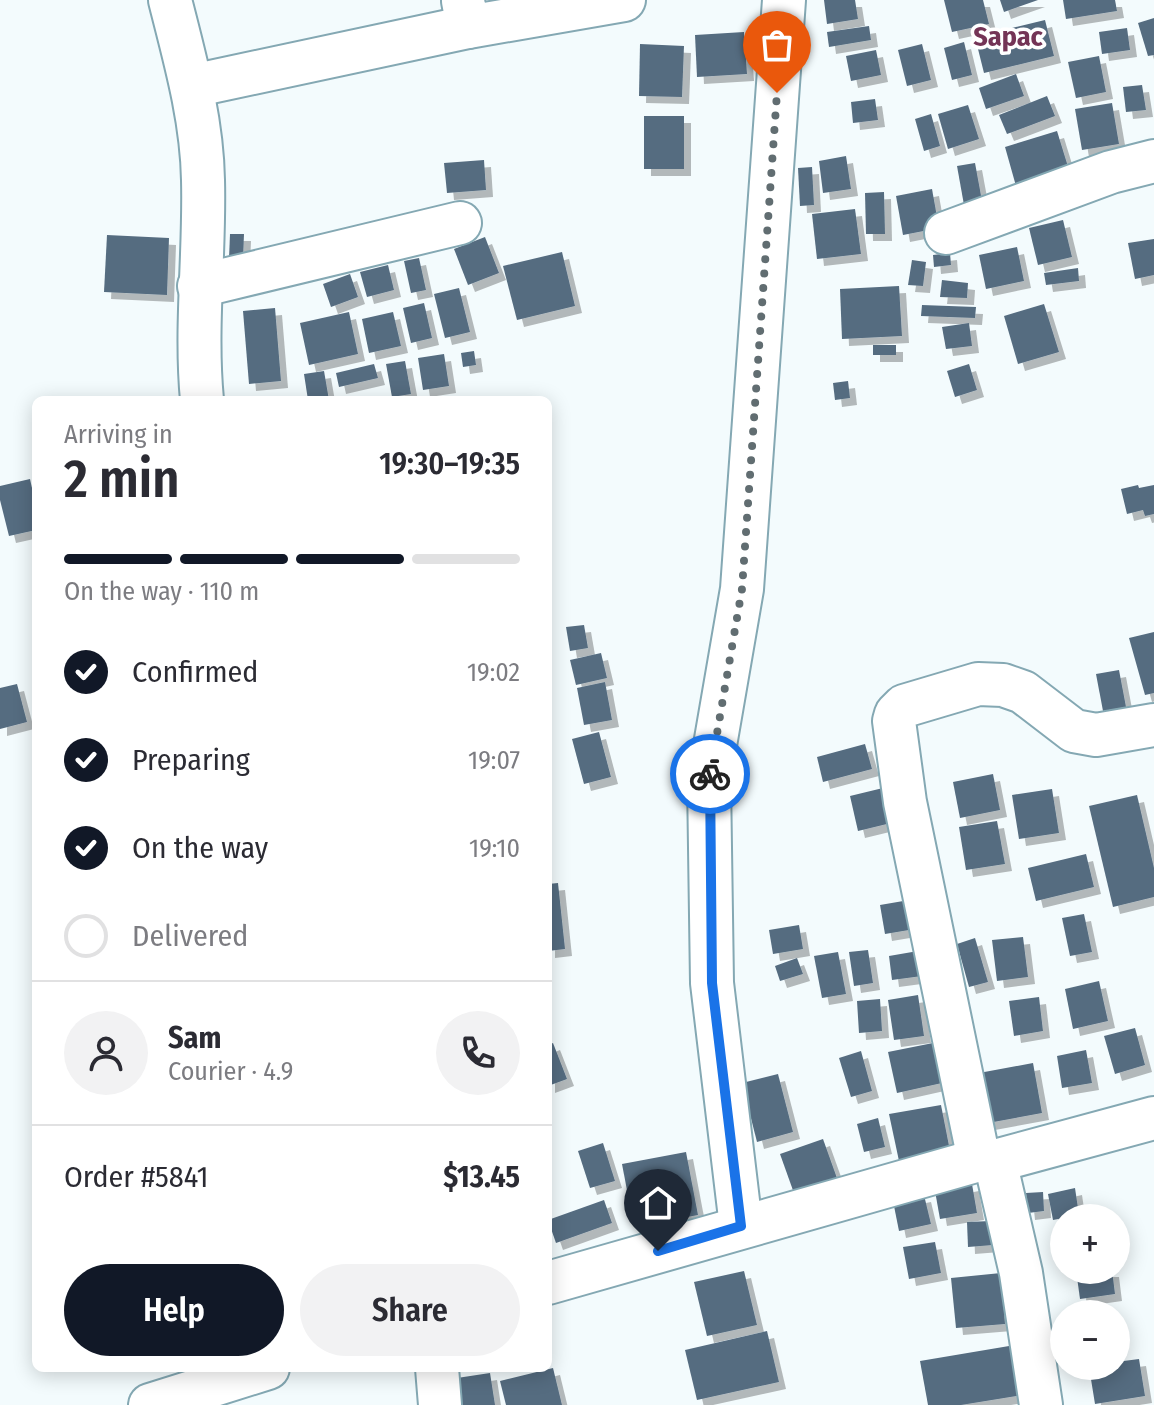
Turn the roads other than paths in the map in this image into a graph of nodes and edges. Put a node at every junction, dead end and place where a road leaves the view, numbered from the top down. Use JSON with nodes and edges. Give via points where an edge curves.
{"nodes":[{"id":1,"x":170,"y":0,"type":"edge"},
{"id":2,"x":624,"y":0,"type":"edge"},
{"id":3,"x":784,"y":0,"type":"edge"},
{"id":4,"x":465,"y":14,"type":"edge"},
{"id":5,"x":192,"y":86,"type":"junction"},
{"id":6,"x":1154,"y":161,"type":"edge"},
{"id":7,"x":460,"y":223,"type":"dead end"},
{"id":8,"x":946,"y":233,"type":"dead end"},
{"id":9,"x":199,"y":286,"type":"junction"},
{"id":10,"x":202,"y":396,"type":"edge"},
{"id":11,"x":1154,"y":725,"type":"edge"},
{"id":12,"x":1154,"y":1118,"type":"edge"},
{"id":13,"x":987,"y":1160,"type":"junction"},
{"id":14,"x":741,"y":1226,"type":"junction"},
{"id":15,"x":552,"y":1282,"type":"edge"},
{"id":16,"x":255,"y":1372,"type":"edge"},
{"id":17,"x":437,"y":1372,"type":"edge"},
{"id":18,"x":150,"y":1405,"type":"edge"},
{"id":19,"x":440,"y":1405,"type":"edge"},
{"id":20,"x":1041,"y":1405,"type":"edge"}],
"edges":[{"from":1,"to":5,"type":"street"},
{"from":2,"to":4,"type":"street"},
{"from":3,"to":14,"type":"street","via":[[742,589],[709,780],[712,983]]},
{"from":4,"to":5,"type":"street"},
{"from":5,"to":9,"type":"street","via":[[203,177]]},
{"from":6,"to":8,"type":"street"},
{"from":7,"to":9,"type":"street"},
{"from":9,"to":10,"type":"street"},
{"from":11,"to":13,"type":"street","via":[[1096,735],[1074,731],[1023,692],[1003,685],[978,684],[904,706],[896,714],[905,802]]},
{"from":12,"to":13,"type":"street"},
{"from":13,"to":14,"type":"street"},
{"from":13,"to":20,"type":"street","via":[[1021,1273]]},
{"from":14,"to":15,"type":"street"},
{"from":16,"to":18,"type":"street"},
{"from":17,"to":19,"type":"street"}]}
